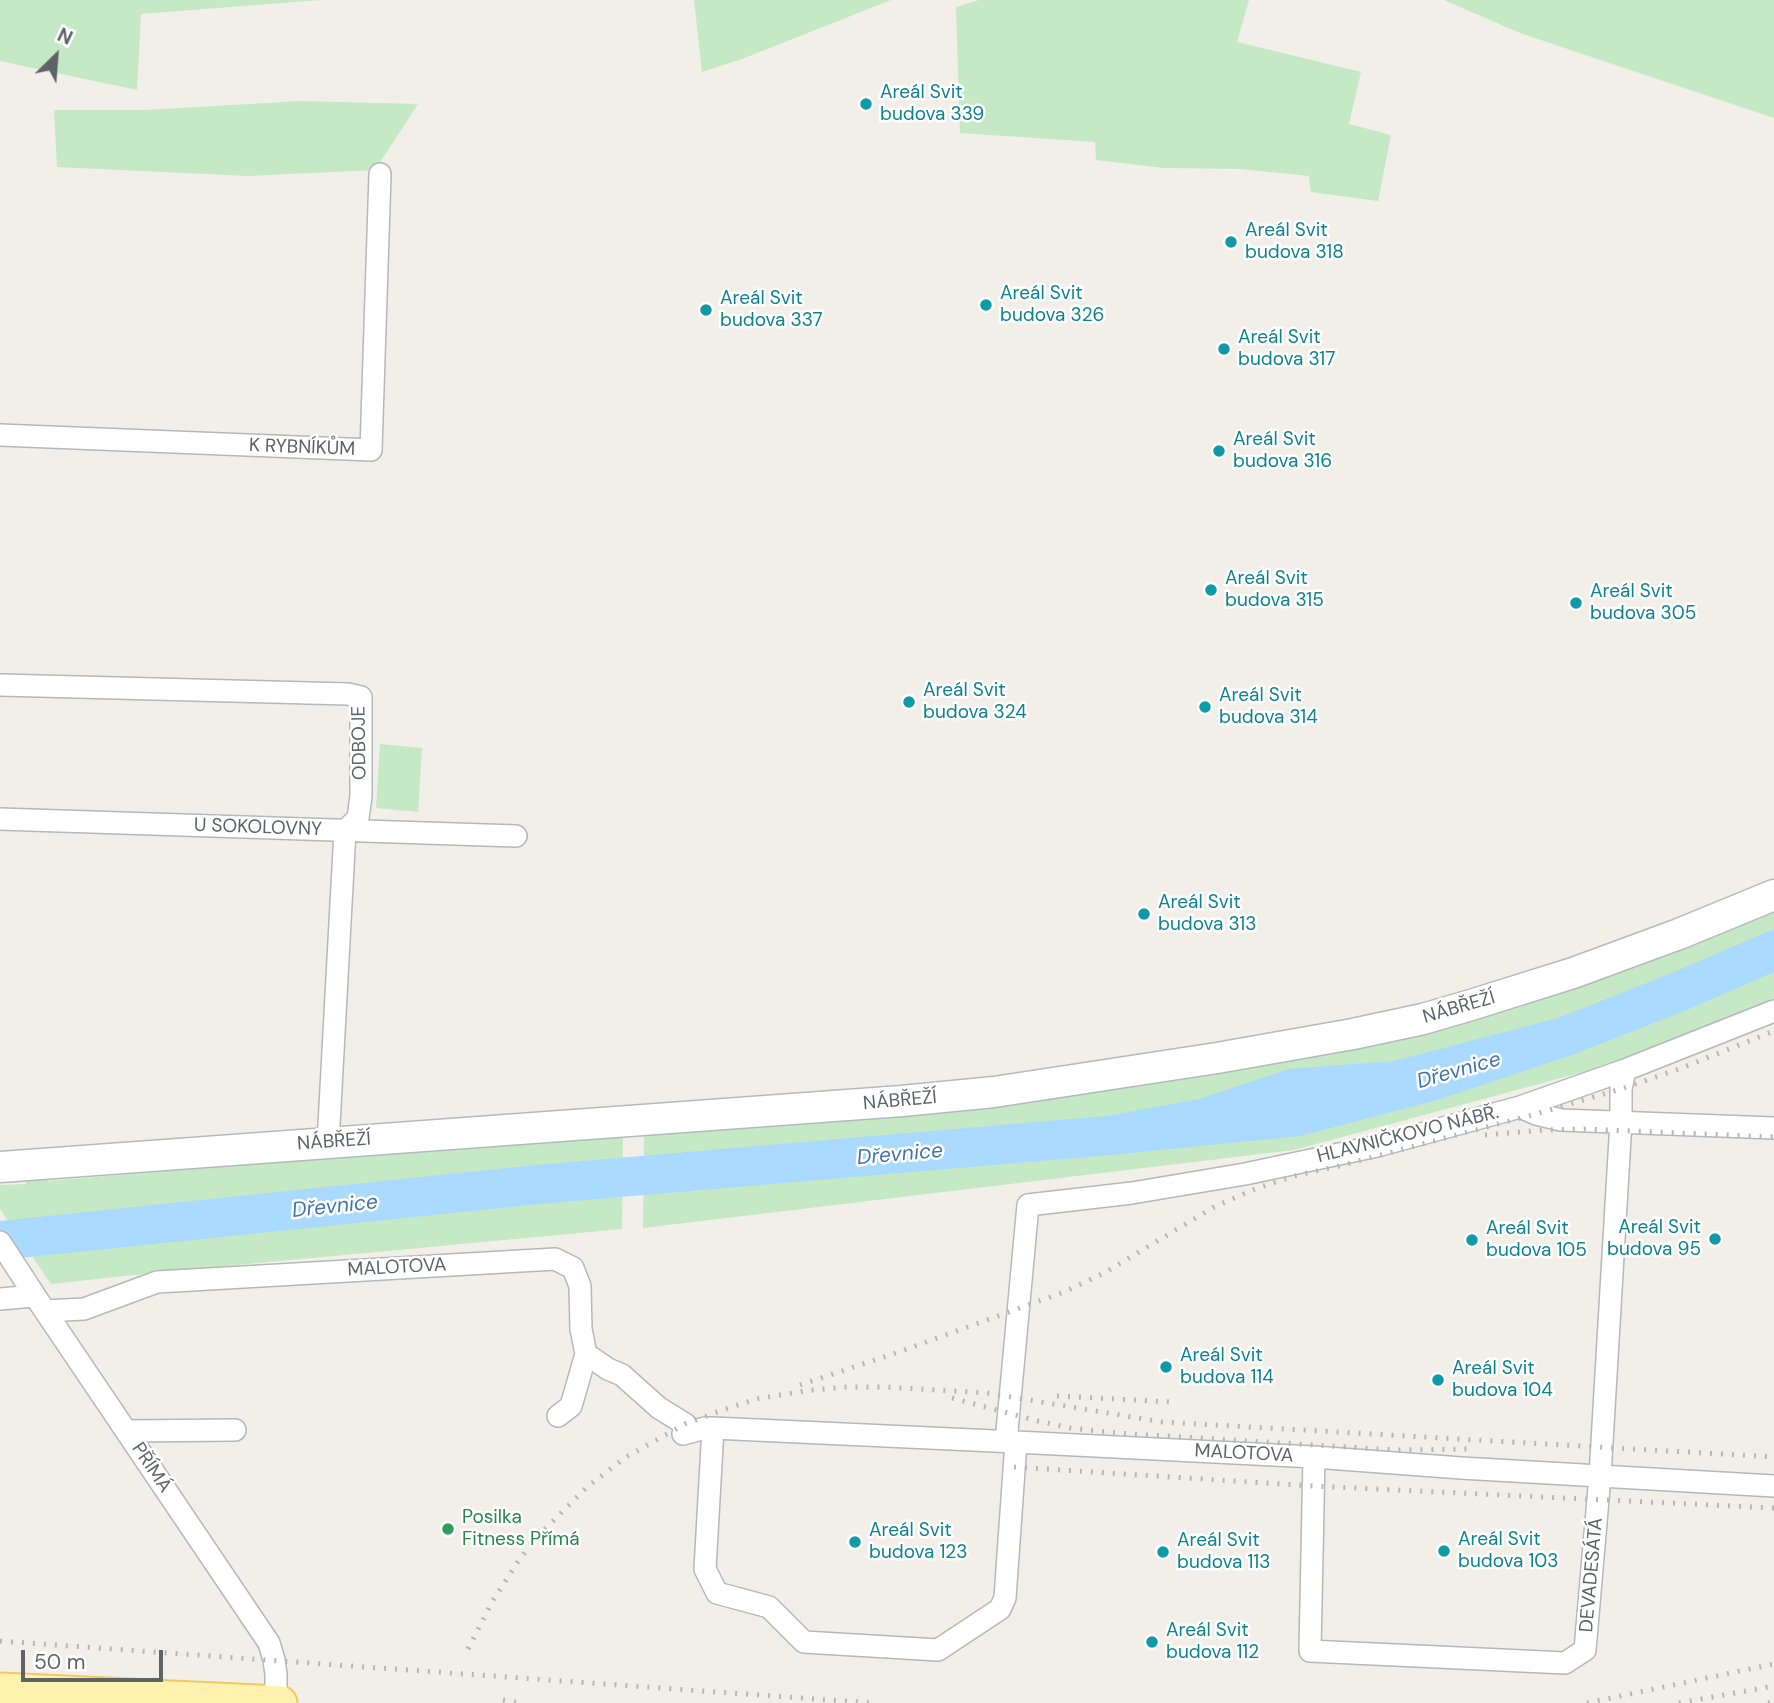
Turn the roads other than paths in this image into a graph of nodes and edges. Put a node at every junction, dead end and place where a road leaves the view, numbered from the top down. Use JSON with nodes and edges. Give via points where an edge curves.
{"nodes":[{"id":1,"x":380,"y":174,"type":"dead end"},
{"id":2,"x":0,"y":435,"type":"edge"},
{"id":3,"x":0,"y":685,"type":"edge"},
{"id":4,"x":0,"y":819,"type":"edge"},
{"id":5,"x":345,"y":831,"type":"junction"},
{"id":6,"x":516,"y":836,"type":"dead end"},
{"id":7,"x":1774,"y":895,"type":"edge"},
{"id":8,"x":1774,"y":1011,"type":"edge"},
{"id":9,"x":1625,"y":1070,"type":"junction"},
{"id":10,"x":1520,"y":1107,"type":"junction"},
{"id":11,"x":1621,"y":1121,"type":"junction"},
{"id":12,"x":1774,"y":1128,"type":"edge"},
{"id":13,"x":328,"y":1143,"type":"junction"},
{"id":14,"x":0,"y":1167,"type":"edge"},
{"id":15,"x":0,"y":1242,"type":"edge"},
{"id":16,"x":35,"y":1296,"type":"junction"},
{"id":17,"x":0,"y":1299,"type":"edge"},
{"id":18,"x":586,"y":1354,"type":"junction"},
{"id":19,"x":558,"y":1416,"type":"dead end"},
{"id":20,"x":713,"y":1428,"type":"junction"},
{"id":21,"x":235,"y":1430,"type":"dead end"},
{"id":22,"x":125,"y":1431,"type":"junction"},
{"id":23,"x":1011,"y":1442,"type":"junction"},
{"id":24,"x":1314,"y":1457,"type":"junction"},
{"id":25,"x":1600,"y":1476,"type":"junction"},
{"id":26,"x":1774,"y":1486,"type":"edge"},
{"id":27,"x":0,"y":1690,"type":"edge"},
{"id":28,"x":277,"y":1703,"type":"edge"}],
"edges":[{"from":1,"to":2,"type":"street","name":"K RYBNÍKŮM","via":[[371,450]]},
{"from":3,"to":5,"type":"street","name":"ODBOJE","via":[[361,697],[361,796],[358,818]]},
{"from":4,"to":5,"type":"street","name":"U SOKOLOVNY"},
{"from":5,"to":6,"type":"street","name":"U SOKOLOVNY"},
{"from":5,"to":13,"type":"street","name":"ODBOJE"},
{"from":7,"to":13,"type":"street","name":"NÁBŘEŽÍ","via":[[1573,973],[1471,1005],[1353,1034],[1217,1058],[994,1092],[902,1101]]},
{"from":8,"to":9,"type":"street","name":"HLAVNIČKOVO NÁBŘ."},
{"from":9,"to":10,"type":"street","name":"HLAVNIČKOVO NÁBŘ."},
{"from":9,"to":11,"type":"street","name":"DEVADESÁTÁ"},
{"from":10,"to":11,"type":"street","via":[[1561,1119]]},
{"from":10,"to":23,"type":"street","name":"HLAVNIČKOVO NÁBŘ.","via":[[1377,1146],[1258,1171],[1028,1205]]},
{"from":11,"to":12,"type":"street"},
{"from":11,"to":25,"type":"street","name":"DEVADESÁTÁ"},
{"from":13,"to":14,"type":"street","name":"NÁBŘEŽÍ"},
{"from":15,"to":16,"type":"street","name":"PŘÍMÁ"},
{"from":16,"to":17,"type":"street","name":"MALOTOVA"},
{"from":16,"to":18,"type":"street","name":"MALOTOVA","via":[[84,1310],[157,1282],[555,1259],[573,1268],[580,1286]]},
{"from":16,"to":22,"type":"street","name":"PŘÍMÁ"},
{"from":18,"to":19,"type":"street","via":[[571,1406]]},
{"from":18,"to":20,"type":"street","name":"MALOTOVA","via":[[622,1375],[685,1424],[683,1434]]},
{"from":20,"to":23,"type":"street","name":"MALOTOVA"},
{"from":20,"to":23,"type":"street","via":[[705,1569],[717,1593],[769,1607],[804,1642],[938,1650],[1000,1609],[1005,1598]]},
{"from":21,"to":22,"type":"street"},
{"from":22,"to":28,"type":"street","name":"PŘÍMÁ","via":[[269,1643]]},
{"from":23,"to":24,"type":"street","name":"MALOTOVA"},
{"from":24,"to":25,"type":"street","name":"MALOTOVA"},
{"from":24,"to":25,"type":"street","name":"DEVADESÁTÁ","via":[[1310,1651],[1565,1664],[1585,1650]]},
{"from":25,"to":26,"type":"street","name":"MALOTOVA"},
{"from":27,"to":28,"type":"main road"}]}
